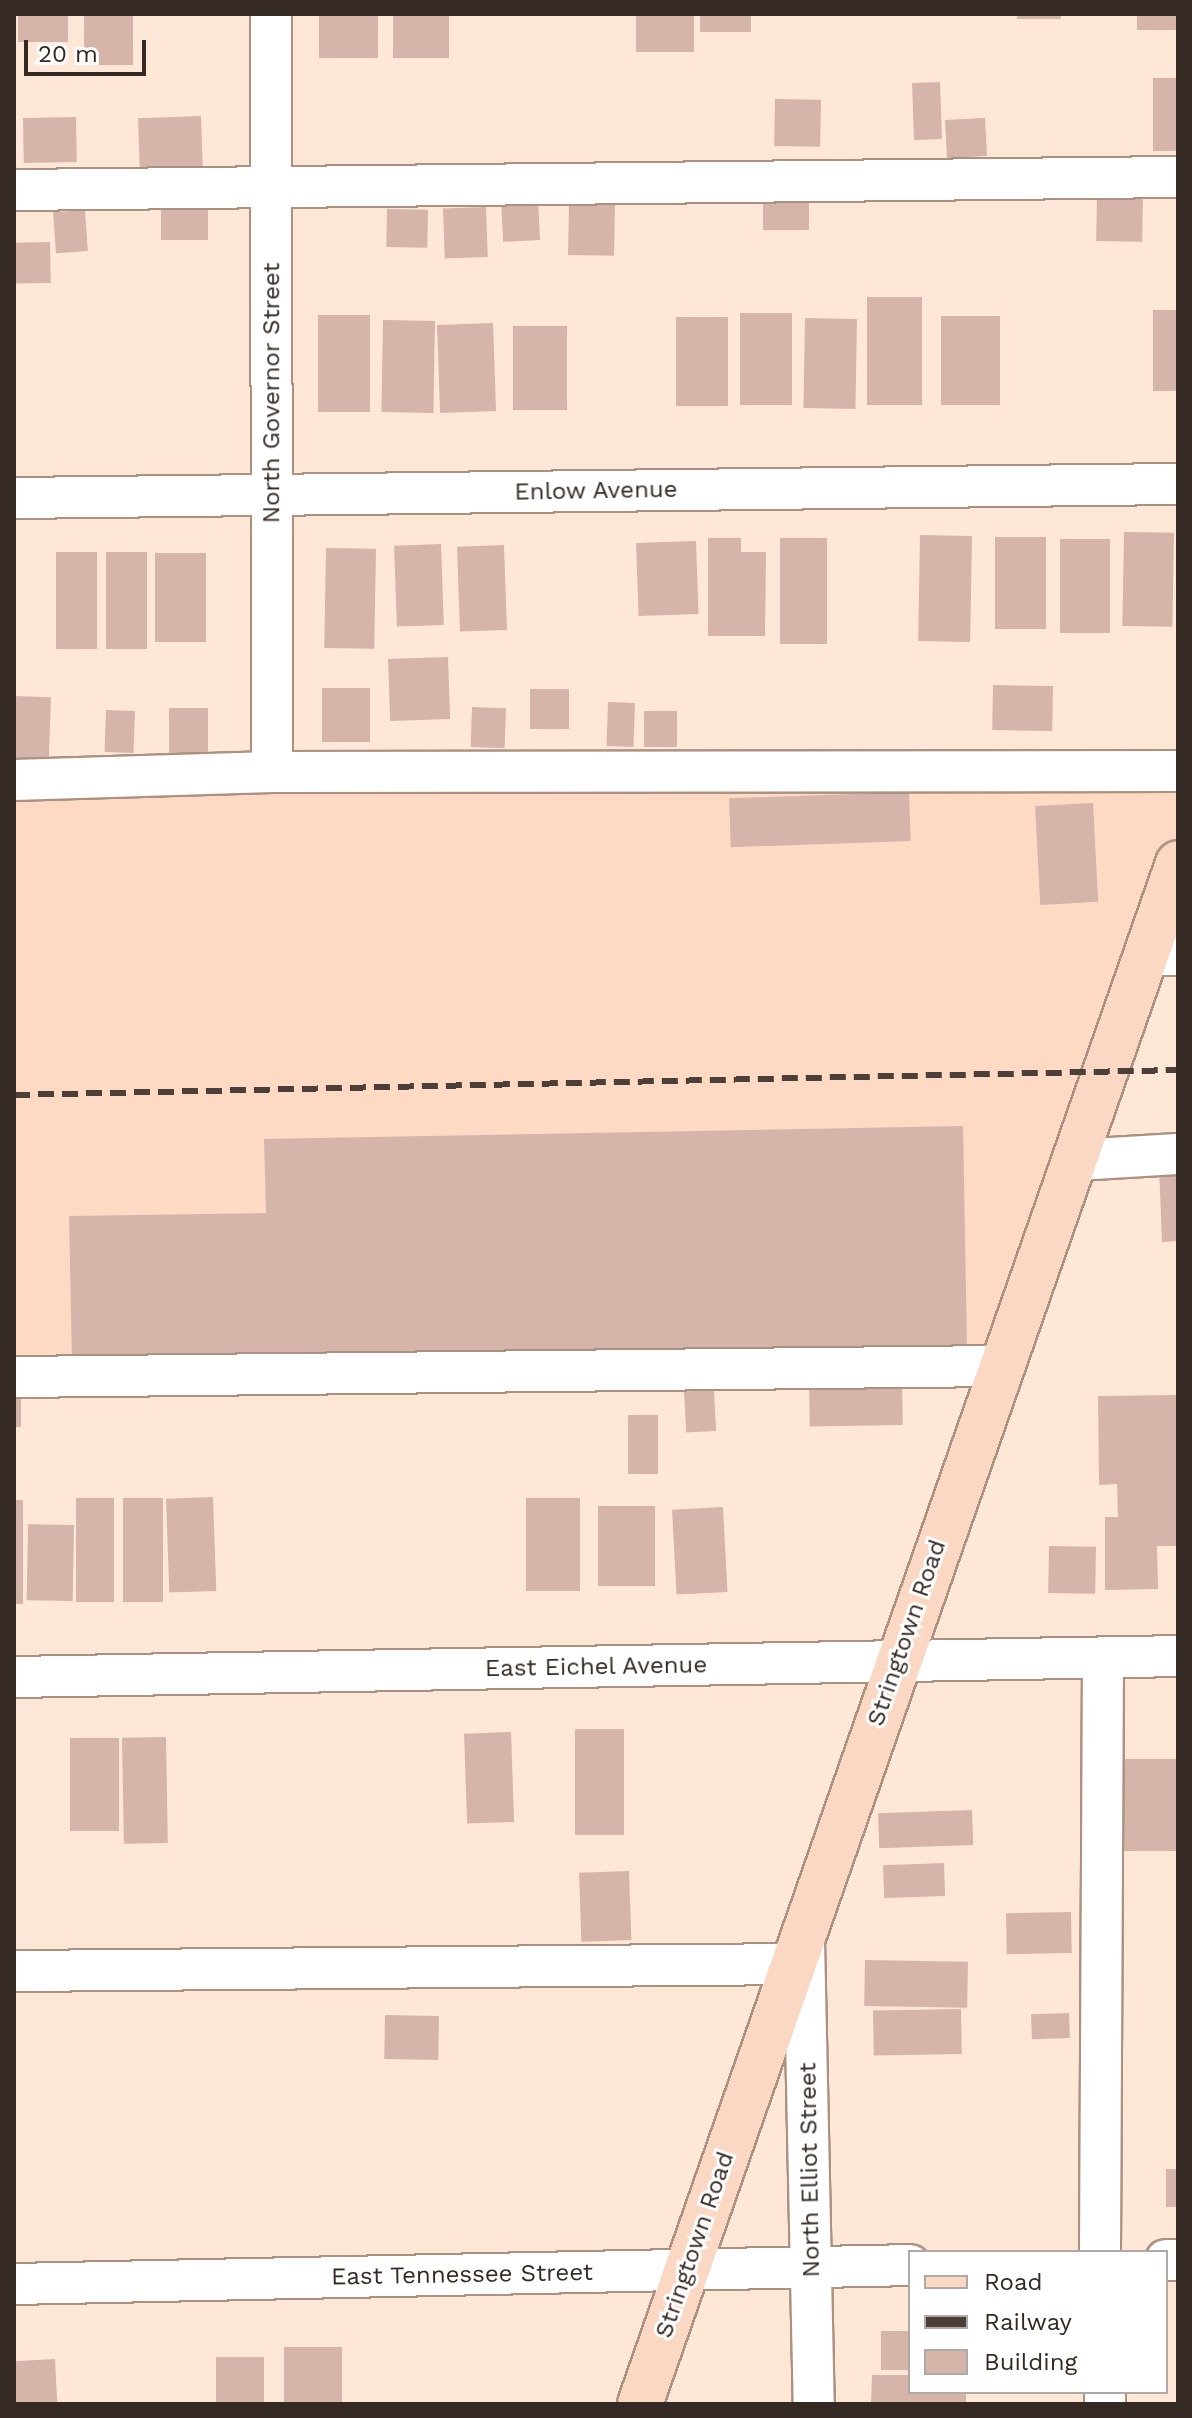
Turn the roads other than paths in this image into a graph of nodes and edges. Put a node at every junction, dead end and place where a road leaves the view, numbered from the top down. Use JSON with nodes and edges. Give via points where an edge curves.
{"nodes":[{"id":1,"x":271,"y":14,"type":"edge"},
{"id":2,"x":1178,"y":177,"type":"edge"},
{"id":3,"x":271,"y":184,"type":"junction"},
{"id":4,"x":14,"y":190,"type":"edge"},
{"id":5,"x":1178,"y":484,"type":"edge"},
{"id":6,"x":272,"y":495,"type":"junction"},
{"id":7,"x":14,"y":498,"type":"edge"},
{"id":8,"x":1178,"y":771,"type":"edge"},
{"id":9,"x":272,"y":772,"type":"junction"},
{"id":10,"x":14,"y":780,"type":"edge"},
{"id":11,"x":1178,"y":863,"type":"edge"},
{"id":12,"x":1162,"y":955,"type":"edge"},
{"id":13,"x":1178,"y":1154,"type":"edge"},
{"id":14,"x":1076,"y":1160,"type":"junction"},
{"id":15,"x":1002,"y":1366,"type":"junction"},
{"id":16,"x":14,"y":1377,"type":"edge"},
{"id":17,"x":1178,"y":1656,"type":"edge"},
{"id":18,"x":1103,"y":1658,"type":"junction"},
{"id":19,"x":896,"y":1661,"type":"junction"},
{"id":20,"x":14,"y":1677,"type":"edge"},
{"id":21,"x":799,"y":1950,"type":"junction"},
{"id":22,"x":14,"y":1971,"type":"edge"},
{"id":23,"x":1100,"y":2250,"type":"edge"},
{"id":24,"x":908,"y":2265,"type":"edge"},
{"id":25,"x":811,"y":2267,"type":"junction"},
{"id":26,"x":685,"y":2270,"type":"junction"},
{"id":27,"x":14,"y":2284,"type":"edge"},
{"id":28,"x":640,"y":2404,"type":"edge"},
{"id":29,"x":814,"y":2404,"type":"edge"}],
"edges":[{"from":1,"to":3,"type":"street","name":"North Governor Street"},
{"from":2,"to":3,"type":"street"},
{"from":3,"to":4,"type":"street"},
{"from":3,"to":6,"type":"street","name":"North Governor Street"},
{"from":5,"to":6,"type":"street","name":"Enlow Avenue"},
{"from":6,"to":7,"type":"street","name":"Enlow Avenue"},
{"from":6,"to":9,"type":"street","name":"North Governor Street"},
{"from":8,"to":9,"type":"street"},
{"from":9,"to":10,"type":"street"},
{"from":11,"to":12,"type":"main road","name":"Stringtown Road"},
{"from":12,"to":14,"type":"main road","name":"Stringtown Road"},
{"from":13,"to":14,"type":"street"},
{"from":14,"to":15,"type":"main road","name":"Stringtown Road"},
{"from":15,"to":16,"type":"street"},
{"from":15,"to":19,"type":"main road","name":"Stringtown Road"},
{"from":17,"to":18,"type":"street","name":"East Eichel Avenue"},
{"from":18,"to":19,"type":"street","name":"East Eichel Avenue"},
{"from":18,"to":23,"type":"street"},
{"from":19,"to":20,"type":"street","name":"East Eichel Avenue"},
{"from":19,"to":21,"type":"main road","name":"Stringtown Road"},
{"from":21,"to":22,"type":"street"},
{"from":21,"to":25,"type":"street","name":"North Elliot Street"},
{"from":21,"to":26,"type":"main road","name":"Stringtown Road"},
{"from":24,"to":25,"type":"street","name":"East Tennessee Street"},
{"from":25,"to":26,"type":"street","name":"East Tennessee Street"},
{"from":25,"to":29,"type":"street","name":"North Elliot Street"},
{"from":26,"to":27,"type":"street","name":"East Tennessee Street"},
{"from":26,"to":28,"type":"main road","name":"Stringtown Road"}]}
